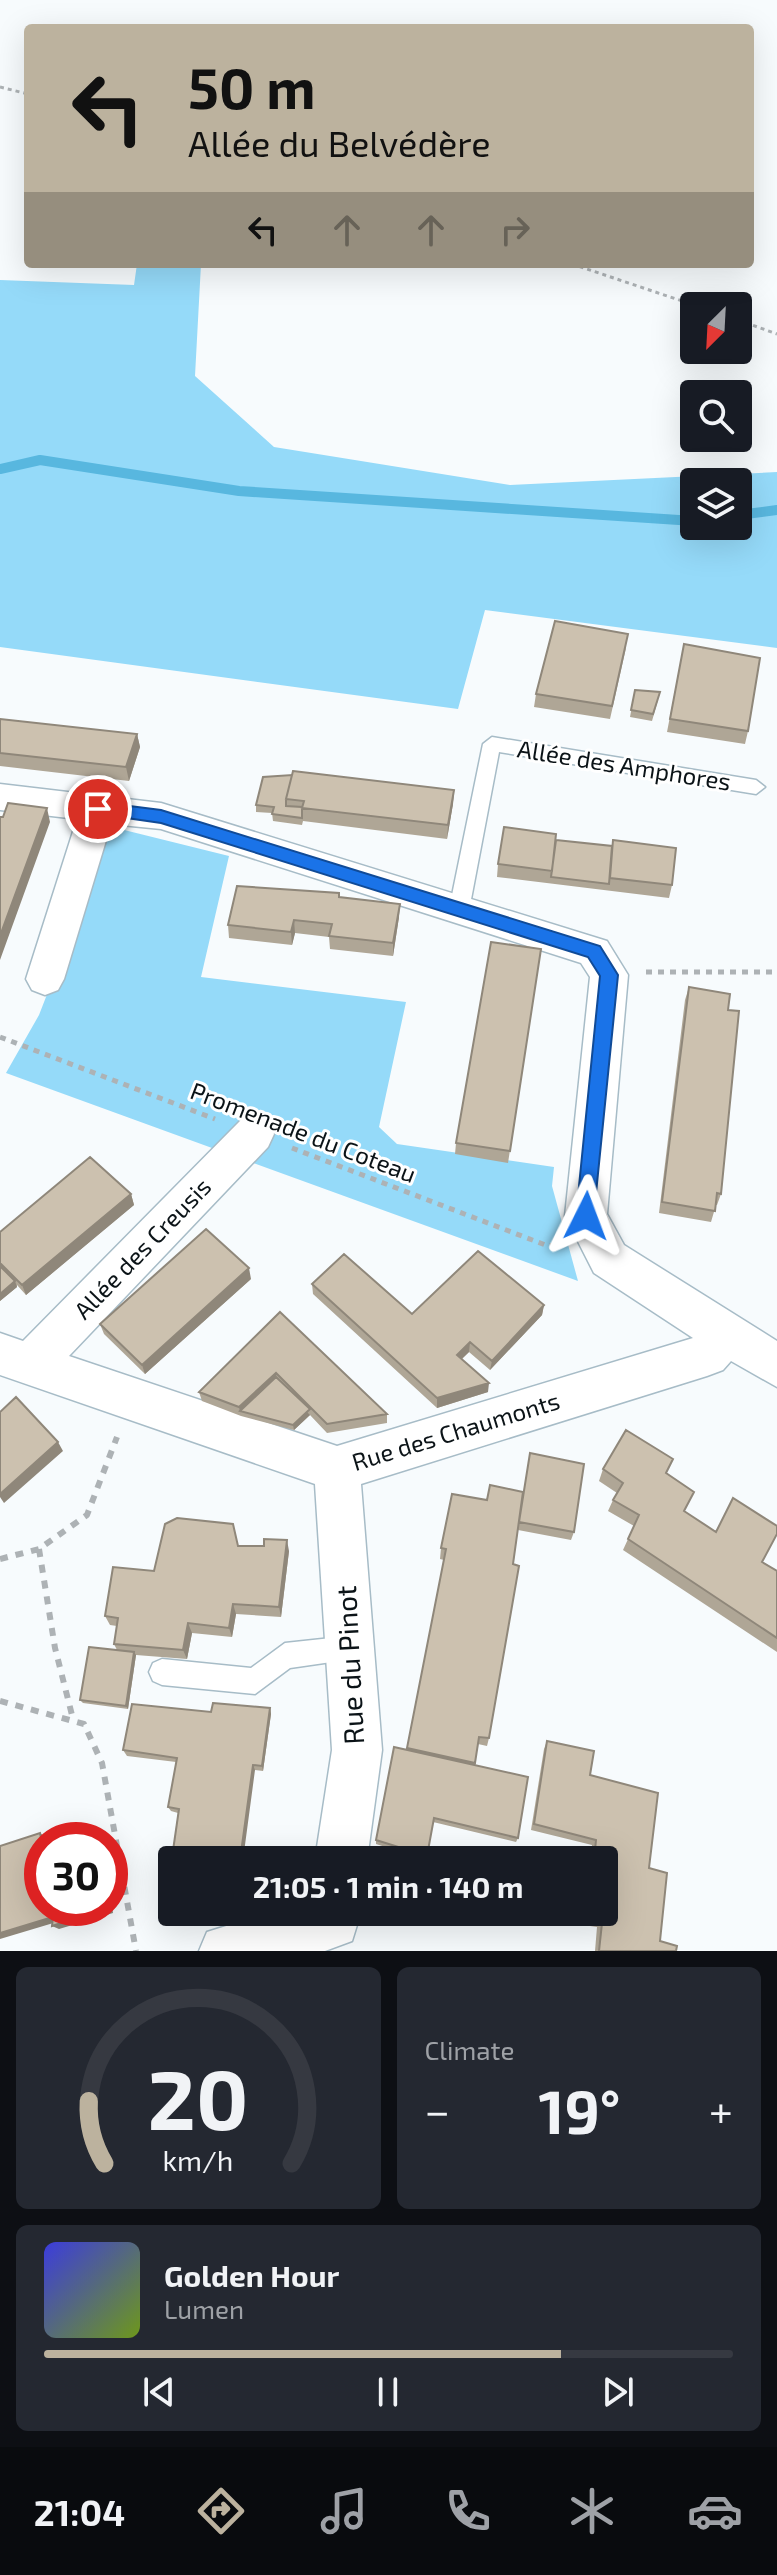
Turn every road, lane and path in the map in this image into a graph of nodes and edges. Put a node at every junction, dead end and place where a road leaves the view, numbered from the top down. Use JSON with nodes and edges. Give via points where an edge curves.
{"nodes":[{"id":1,"x":0,"y":87,"type":"edge"},
{"id":2,"x":24,"y":93,"type":"edge"},
{"id":3,"x":584,"y":268,"type":"edge"},
{"id":4,"x":680,"y":300,"type":"edge"},
{"id":5,"x":752,"y":325,"type":"edge"},
{"id":6,"x":777,"y":334,"type":"edge"},
{"id":7,"x":756,"y":787,"type":"dead end"},
{"id":8,"x":0,"y":797,"type":"edge"},
{"id":9,"x":98,"y":809,"type":"junction"},
{"id":10,"x":459,"y":910,"type":"junction"},
{"id":11,"x":777,"y":972,"type":"edge"},
{"id":12,"x":609,"y":975,"type":"junction"},
{"id":13,"x":45,"y":979,"type":"dead end"},
{"id":14,"x":0,"y":1037,"type":"edge"},
{"id":15,"x":254,"y":1134,"type":"junction"},
{"id":16,"x":596,"y":1239,"type":"junction"},
{"id":17,"x":726,"y":1336,"type":"junction"},
{"id":18,"x":16,"y":1359,"type":"edge"},
{"id":19,"x":777,"y":1366,"type":"edge"},
{"id":20,"x":122,"y":1394,"type":"junction"},
{"id":21,"x":337,"y":1469,"type":"junction"},
{"id":22,"x":39,"y":1549,"type":"junction"},
{"id":23,"x":0,"y":1559,"type":"edge"},
{"id":24,"x":350,"y":1649,"type":"junction"},
{"id":25,"x":162,"y":1672,"type":"edge"},
{"id":26,"x":0,"y":1701,"type":"edge"},
{"id":27,"x":74,"y":1720,"type":"junction"},
{"id":28,"x":343,"y":1846,"type":"edge"},
{"id":29,"x":318,"y":1926,"type":"edge"},
{"id":30,"x":136,"y":1951,"type":"edge"},
{"id":31,"x":226,"y":1951,"type":"edge"}],
"edges":[{"from":1,"to":2,"type":"path"},
{"from":3,"to":4,"type":"path"},
{"from":5,"to":6,"type":"path"},
{"from":7,"to":10,"type":"lane","name":"Allée des Amphores","via":[[492,744]]},
{"from":8,"to":9,"type":"street"},
{"from":9,"to":10,"type":"street","via":[[161,816]]},
{"from":9,"to":13,"type":"street"},
{"from":10,"to":12,"type":"street","via":[[594,952]]},
{"from":11,"to":12,"type":"path"},
{"from":12,"to":16,"type":"street","via":[[586,1200]]},
{"from":14,"to":15,"type":"path","name":"Promenade du Coteau"},
{"from":15,"to":16,"type":"path","name":"Promenade du Coteau","via":[[548,1246]]},
{"from":15,"to":18,"type":"street","name":"Allée des Creusis"},
{"from":16,"to":17,"type":"street","via":[[609,1259]]},
{"from":17,"to":19,"type":"street"},
{"from":17,"to":21,"type":"street","name":"Rue des Chaumonts","via":[[707,1355]]},
{"from":18,"to":20,"type":"street","name":"Rue des Chaumonts"},
{"from":20,"to":21,"type":"street","name":"Rue des Chaumonts"},
{"from":20,"to":22,"type":"path","via":[[115,1448],[87,1515]]},
{"from":21,"to":24,"type":"street","name":"Rue du Pinot"},
{"from":22,"to":23,"type":"path"},
{"from":22,"to":27,"type":"path","via":[[55,1648]]},
{"from":24,"to":25,"type":"lane","via":[[285,1656],[255,1681]]},
{"from":24,"to":28,"type":"street","name":"Rue du Pinot","via":[[357,1750]]},
{"from":26,"to":27,"type":"path"},
{"from":27,"to":30,"type":"path","via":[[84,1724],[102,1763]]},
{"from":29,"to":31,"type":"street"}]}
